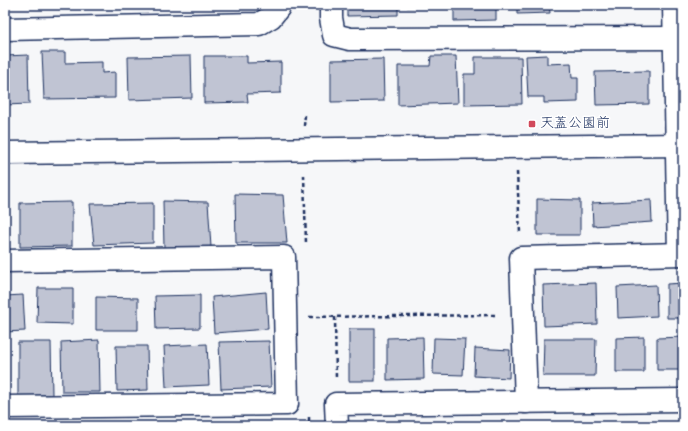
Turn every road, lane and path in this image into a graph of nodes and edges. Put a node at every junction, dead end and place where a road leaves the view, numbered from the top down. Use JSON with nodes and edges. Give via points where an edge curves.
{"nodes":[{"id":1,"x":279,"y":5,"type":"edge"},
{"id":2,"x":331,"y":5,"type":"edge"},
{"id":3,"x":674,"y":5,"type":"edge"},
{"id":4,"x":5,"y":29,"type":"edge"},
{"id":5,"x":679,"y":38,"type":"edge"},
{"id":6,"x":680,"y":145,"type":"edge"},
{"id":7,"x":5,"y":153,"type":"edge"},
{"id":8,"x":517,"y":170,"type":"dead end"},
{"id":9,"x":681,"y":254,"type":"edge"},
{"id":10,"x":521,"y":258,"type":"junction"},
{"id":11,"x":5,"y":261,"type":"edge"},
{"id":12,"x":523,"y":315,"type":"junction"},
{"id":13,"x":307,"y":317,"type":"dead end"},
{"id":14,"x":335,"y":317,"type":"junction"},
{"id":15,"x":683,"y":400,"type":"edge"},
{"id":16,"x":526,"y":402,"type":"junction"},
{"id":17,"x":336,"y":404,"type":"junction"},
{"id":18,"x":5,"y":407,"type":"edge"},
{"id":19,"x":337,"y":426,"type":"edge"}],
"edges":[{"from":1,"to":4,"type":"street","via":[[271,17],[259,24]]},
{"from":2,"to":5,"type":"street","via":[[334,35],[350,39]]},
{"from":3,"to":5,"type":"street"},
{"from":5,"to":6,"type":"street"},
{"from":6,"to":7,"type":"street"},
{"from":6,"to":9,"type":"street"},
{"from":8,"to":10,"type":"path"},
{"from":9,"to":10,"type":"street"},
{"from":10,"to":12,"type":"street"},
{"from":11,"to":18,"type":"street","via":[[284,257],[287,404]]},
{"from":12,"to":14,"type":"path"},
{"from":12,"to":16,"type":"street"},
{"from":13,"to":14,"type":"path"},
{"from":14,"to":17,"type":"path"},
{"from":15,"to":16,"type":"street"},
{"from":16,"to":17,"type":"street"},
{"from":17,"to":19,"type":"street"}]}
